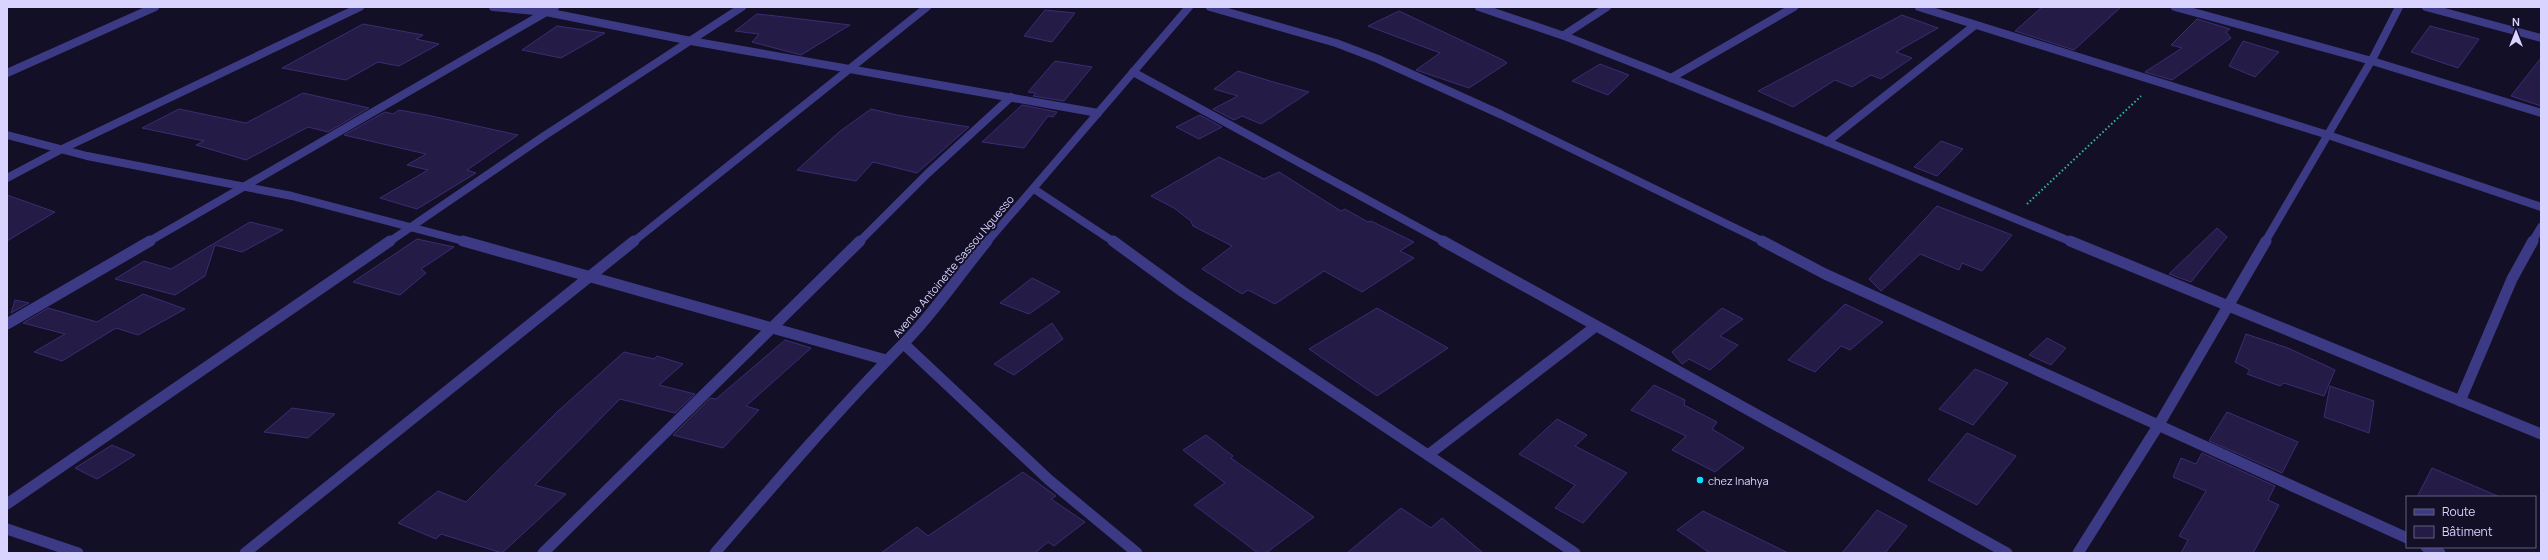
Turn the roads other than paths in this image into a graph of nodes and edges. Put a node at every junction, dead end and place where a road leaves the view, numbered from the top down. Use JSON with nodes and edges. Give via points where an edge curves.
{"nodes":[{"id":1,"x":155,"y":7,"type":"edge"},
{"id":2,"x":360,"y":7,"type":"edge"},
{"id":3,"x":493,"y":7,"type":"edge"},
{"id":4,"x":555,"y":7,"type":"edge"},
{"id":5,"x":742,"y":7,"type":"edge"},
{"id":6,"x":927,"y":7,"type":"edge"},
{"id":7,"x":1189,"y":7,"type":"edge"},
{"id":8,"x":1210,"y":7,"type":"edge"},
{"id":9,"x":1479,"y":7,"type":"edge"},
{"id":10,"x":1607,"y":7,"type":"edge"},
{"id":11,"x":1794,"y":7,"type":"edge"},
{"id":12,"x":1919,"y":7,"type":"edge"},
{"id":13,"x":2176,"y":7,"type":"edge"},
{"id":14,"x":2399,"y":7,"type":"edge"},
{"id":15,"x":2426,"y":7,"type":"edge"},
{"id":16,"x":1937,"y":10,"type":"edge"},
{"id":17,"x":546,"y":12,"type":"junction"},
{"id":18,"x":1975,"y":25,"type":"junction"},
{"id":19,"x":1564,"y":35,"type":"junction"},
{"id":20,"x":2541,"y":38,"type":"edge"},
{"id":21,"x":691,"y":41,"type":"junction"},
{"id":22,"x":2372,"y":61,"type":"junction"},
{"id":23,"x":852,"y":68,"type":"junction"},
{"id":24,"x":7,"y":72,"type":"edge"},
{"id":25,"x":1133,"y":72,"type":"junction"},
{"id":26,"x":1671,"y":78,"type":"junction"},
{"id":27,"x":1011,"y":97,"type":"junction"},
{"id":28,"x":2541,"y":113,"type":"edge"},
{"id":29,"x":1098,"y":114,"type":"junction"},
{"id":30,"x":7,"y":135,"type":"edge"},
{"id":31,"x":2328,"y":135,"type":"junction"},
{"id":32,"x":1827,"y":142,"type":"junction"},
{"id":33,"x":58,"y":151,"type":"junction"},
{"id":34,"x":7,"y":178,"type":"edge"},
{"id":35,"x":245,"y":187,"type":"junction"},
{"id":36,"x":1034,"y":189,"type":"junction"},
{"id":37,"x":2541,"y":207,"type":"edge"},
{"id":38,"x":2541,"y":227,"type":"edge"},
{"id":39,"x":411,"y":229,"type":"junction"},
{"id":40,"x":593,"y":275,"type":"junction"},
{"id":41,"x":2228,"y":305,"type":"junction"},
{"id":42,"x":7,"y":324,"type":"edge"},
{"id":43,"x":1596,"y":326,"type":"junction"},
{"id":44,"x":774,"y":328,"type":"junction"},
{"id":45,"x":904,"y":344,"type":"junction"},
{"id":46,"x":886,"y":360,"type":"junction"},
{"id":47,"x":2460,"y":401,"type":"junction"},
{"id":48,"x":2158,"y":426,"type":"junction"},
{"id":49,"x":2541,"y":434,"type":"edge"},
{"id":50,"x":1428,"y":455,"type":"junction"},
{"id":51,"x":7,"y":504,"type":"edge"},
{"id":52,"x":7,"y":529,"type":"edge"},
{"id":53,"x":2406,"y":538,"type":"edge"},
{"id":54,"x":2428,"y":548,"type":"edge"},
{"id":55,"x":721,"y":551,"type":"edge"},
{"id":56,"x":78,"y":553,"type":"edge"},
{"id":57,"x":245,"y":553,"type":"edge"},
{"id":58,"x":543,"y":553,"type":"edge"},
{"id":59,"x":1137,"y":553,"type":"edge"},
{"id":60,"x":1576,"y":553,"type":"edge"},
{"id":61,"x":2007,"y":553,"type":"edge"},
{"id":62,"x":2078,"y":553,"type":"edge"},
{"id":63,"x":2440,"y":553,"type":"edge"}],
"edges":[{"from":1,"to":24,"type":"street"},
{"from":2,"to":33,"type":"street"},
{"from":3,"to":17,"type":"street"},
{"from":4,"to":17,"type":"street"},
{"from":5,"to":21,"type":"street"},
{"from":6,"to":23,"type":"street"},
{"from":7,"to":25,"type":"street","name":"Avenue Antoinette Sassou Nguesso"},
{"from":8,"to":48,"type":"street","via":[[1336,43],[1378,59],[1707,213],[1825,274]]},
{"from":9,"to":19,"type":"street"},
{"from":10,"to":19,"type":"street"},
{"from":11,"to":26,"type":"street"},
{"from":12,"to":16,"type":"street"},
{"from":13,"to":22,"type":"street"},
{"from":14,"to":22,"type":"street"},
{"from":15,"to":20,"type":"street"},
{"from":16,"to":18,"type":"street"},
{"from":17,"to":21,"type":"street"},
{"from":17,"to":35,"type":"street"},
{"from":18,"to":31,"type":"street"},
{"from":18,"to":32,"type":"street"},
{"from":19,"to":26,"type":"street"},
{"from":21,"to":23,"type":"street"},
{"from":21,"to":39,"type":"street","via":[[544,136]]},
{"from":22,"to":28,"type":"street"},
{"from":22,"to":31,"type":"street","via":[[2348,95]]},
{"from":23,"to":27,"type":"street"},
{"from":23,"to":40,"type":"street"},
{"from":25,"to":29,"type":"street","name":"Avenue Antoinette Sassou Nguesso"},
{"from":25,"to":43,"type":"street"},
{"from":26,"to":32,"type":"street","via":[[1738,103]]},
{"from":27,"to":29,"type":"street"},
{"from":27,"to":44,"type":"street","via":[[927,174]]},
{"from":29,"to":36,"type":"street","name":"Avenue Antoinette Sassou Nguesso"},
{"from":30,"to":33,"type":"street"},
{"from":31,"to":37,"type":"street"},
{"from":31,"to":41,"type":"street"},
{"from":32,"to":41,"type":"street"},
{"from":33,"to":34,"type":"street"},
{"from":33,"to":35,"type":"street"},
{"from":35,"to":39,"type":"street","via":[[331,206]]},
{"from":35,"to":42,"type":"street"},
{"from":36,"to":45,"type":"street","name":"Avenue Antoinette Sassou Nguesso","via":[[986,243]]},
{"from":36,"to":50,"type":"street"},
{"from":38,"to":47,"type":"street","via":[[2512,279]]},
{"from":39,"to":40,"type":"street"},
{"from":39,"to":51,"type":"street","via":[[333,279]]},
{"from":40,"to":44,"type":"street"},
{"from":40,"to":57,"type":"street"},
{"from":41,"to":47,"type":"street"},
{"from":41,"to":48,"type":"street"},
{"from":43,"to":50,"type":"street"},
{"from":43,"to":61,"type":"street"},
{"from":44,"to":46,"type":"street"},
{"from":44,"to":58,"type":"street"},
{"from":45,"to":46,"type":"street","name":"Avenue Antoinette Sassou Nguesso"},
{"from":45,"to":59,"type":"street","via":[[1049,480]]},
{"from":46,"to":55,"type":"street","name":"Avenue Antoinette Sassou Nguesso"},
{"from":47,"to":49,"type":"street"},
{"from":48,"to":53,"type":"street"},
{"from":48,"to":62,"type":"street"},
{"from":50,"to":60,"type":"street"},
{"from":52,"to":56,"type":"street"},
{"from":54,"to":63,"type":"street"}]}
